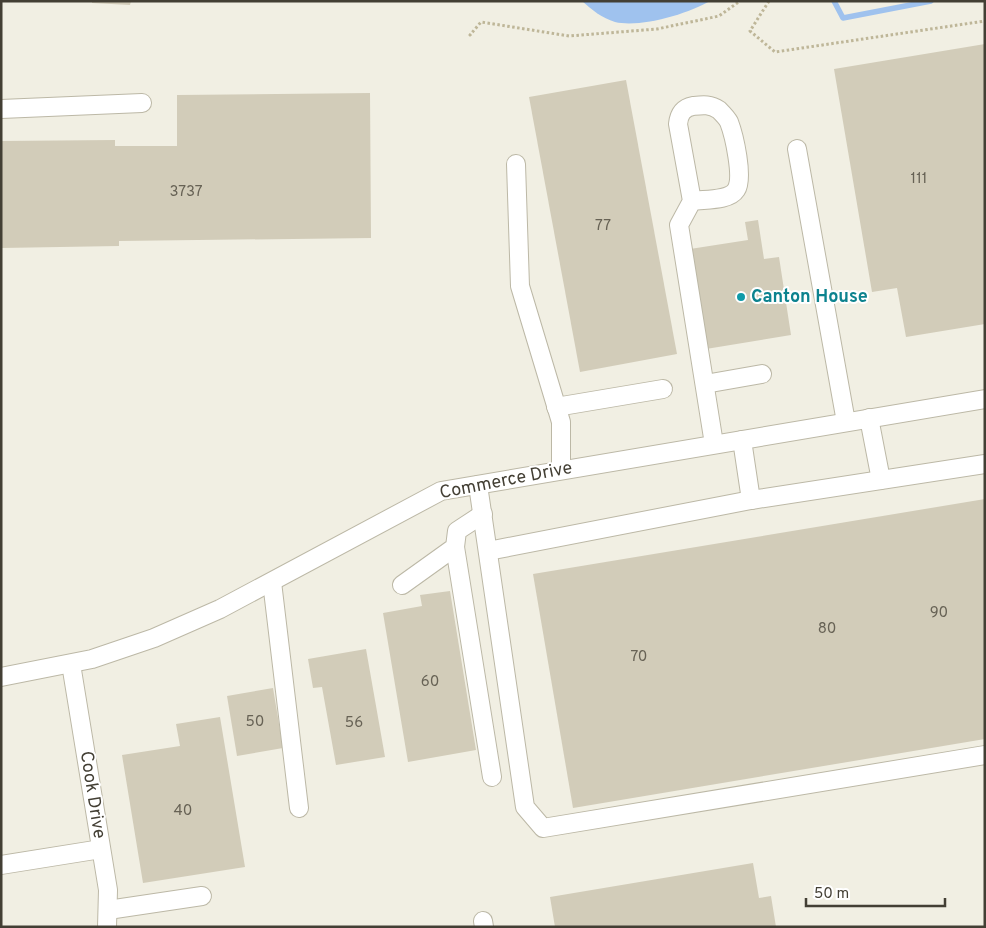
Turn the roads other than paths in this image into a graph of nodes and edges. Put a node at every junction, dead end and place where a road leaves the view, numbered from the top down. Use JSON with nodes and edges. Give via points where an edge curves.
{"nodes":[{"id":1,"x":142,"y":103,"type":"dead end"},
{"id":2,"x":1,"y":109,"type":"edge"},
{"id":3,"x":797,"y":149,"type":"dead end"},
{"id":4,"x":516,"y":164,"type":"dead end"},
{"id":5,"x":692,"y":201,"type":"junction"},
{"id":6,"x":762,"y":374,"type":"dead end"},
{"id":7,"x":704,"y":384,"type":"junction"},
{"id":8,"x":662,"y":389,"type":"dead end"},
{"id":9,"x":985,"y":399,"type":"edge"},
{"id":10,"x":556,"y":407,"type":"junction"},
{"id":11,"x":869,"y":418,"type":"junction"},
{"id":12,"x":846,"y":422,"type":"junction"},
{"id":13,"x":742,"y":440,"type":"junction"},
{"id":14,"x":714,"y":444,"type":"junction"},
{"id":15,"x":985,"y":464,"type":"edge"},
{"id":16,"x":561,"y":470,"type":"junction"},
{"id":17,"x":881,"y":480,"type":"junction"},
{"id":18,"x":478,"y":485,"type":"junction"},
{"id":19,"x":751,"y":500,"type":"junction"},
{"id":20,"x":483,"y":514,"type":"junction"},
{"id":21,"x":455,"y":547,"type":"junction"},
{"id":22,"x":488,"y":551,"type":"junction"},
{"id":23,"x":272,"y":582,"type":"junction"},
{"id":24,"x":402,"y":585,"type":"dead end"},
{"id":25,"x":71,"y":664,"type":"junction"},
{"id":26,"x":1,"y":677,"type":"edge"},
{"id":27,"x":985,"y":755,"type":"edge"},
{"id":28,"x":492,"y":776,"type":"dead end"},
{"id":29,"x":299,"y":808,"type":"dead end"},
{"id":30,"x":101,"y":849,"type":"junction"},
{"id":31,"x":1,"y":865,"type":"edge"},
{"id":32,"x":202,"y":896,"type":"dead end"},
{"id":33,"x":108,"y":918,"type":"edge"}],
"edges":[{"from":1,"to":2,"type":"street"},
{"from":3,"to":12,"type":"street"},
{"from":4,"to":10,"type":"street","via":[[520,286]]},
{"from":5,"to":5,"type":"street","via":[[728,196],[736,190],[740,177],[728,121],[719,110],[708,104],[687,107],[679,115]]},
{"from":5,"to":7,"type":"street","via":[[678,225]]},
{"from":6,"to":7,"type":"street"},
{"from":7,"to":14,"type":"street"},
{"from":8,"to":10,"type":"street"},
{"from":9,"to":11,"type":"street","name":"Commerce Drive"},
{"from":10,"to":16,"type":"street","via":[[561,422]]},
{"from":11,"to":12,"type":"street","name":"Commerce Drive"},
{"from":11,"to":17,"type":"street"},
{"from":12,"to":13,"type":"street","name":"Commerce Drive"},
{"from":13,"to":14,"type":"street","name":"Commerce Drive"},
{"from":13,"to":19,"type":"street"},
{"from":14,"to":16,"type":"street","name":"Commerce Drive"},
{"from":15,"to":17,"type":"street"},
{"from":16,"to":18,"type":"street","name":"Commerce Drive"},
{"from":17,"to":19,"type":"street"},
{"from":18,"to":20,"type":"street"},
{"from":18,"to":23,"type":"street","name":"Commerce Drive","via":[[441,491]]},
{"from":19,"to":22,"type":"street"},
{"from":20,"to":21,"type":"street","via":[[457,531]]},
{"from":20,"to":22,"type":"street"},
{"from":21,"to":24,"type":"street"},
{"from":21,"to":28,"type":"street"},
{"from":22,"to":27,"type":"street","via":[[525,807],[543,828]]},
{"from":23,"to":25,"type":"street","name":"Commerce Drive","via":[[220,610],[154,638]]},
{"from":23,"to":29,"type":"street"},
{"from":25,"to":26,"type":"street","name":"Commerce Drive"},
{"from":25,"to":30,"type":"street","name":"Cook Drive"},
{"from":30,"to":31,"type":"street"},
{"from":30,"to":33,"type":"street","name":"Cook Drive","via":[[108,890]]},
{"from":32,"to":33,"type":"street"}]}
